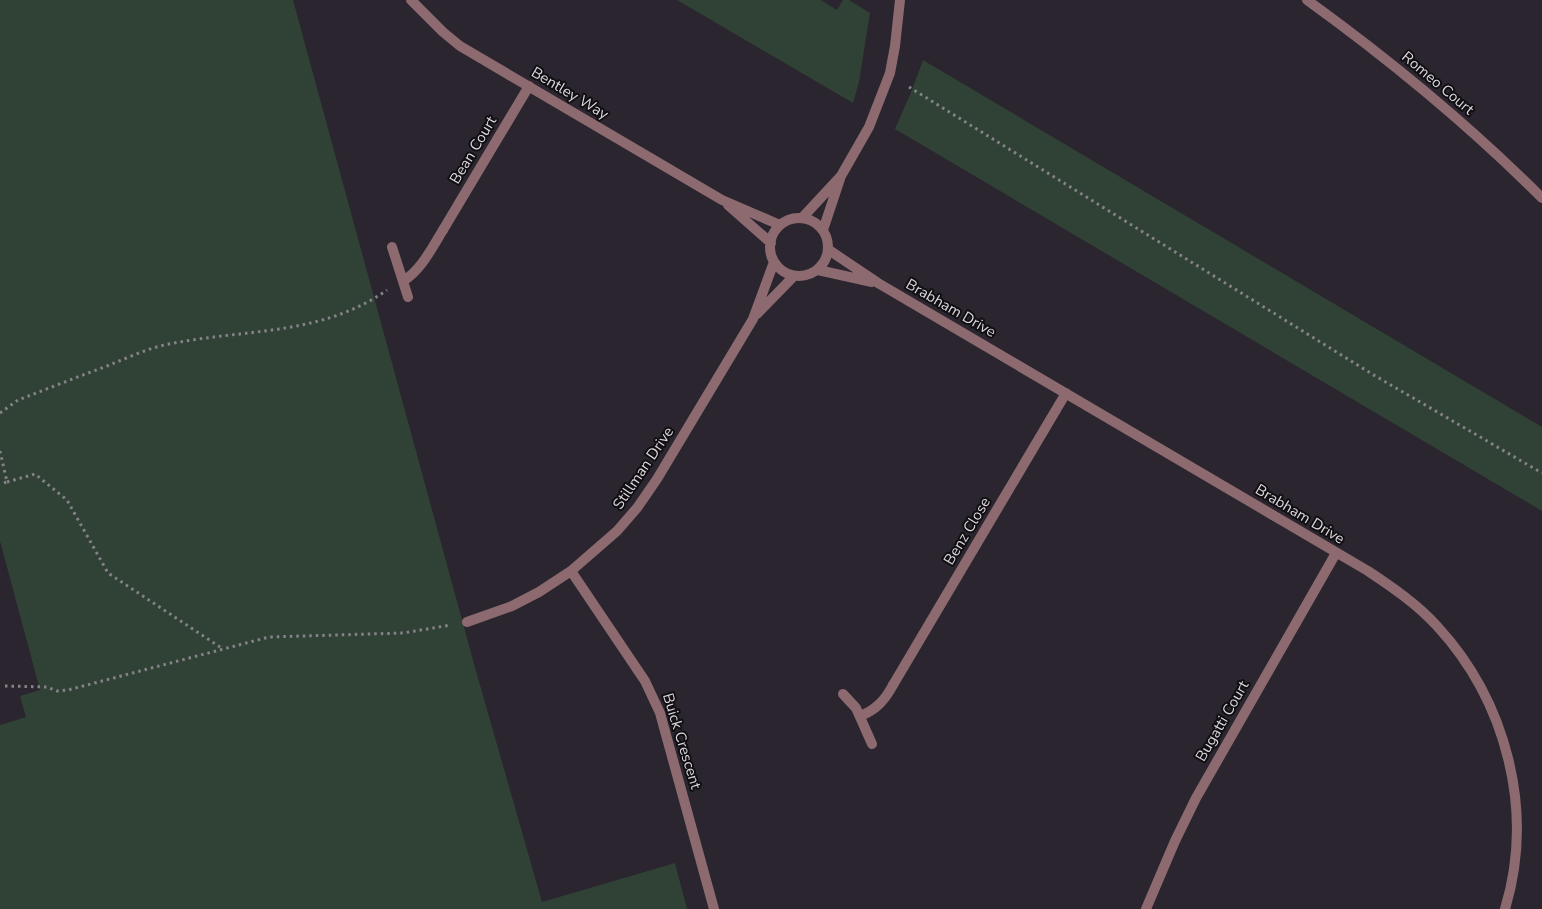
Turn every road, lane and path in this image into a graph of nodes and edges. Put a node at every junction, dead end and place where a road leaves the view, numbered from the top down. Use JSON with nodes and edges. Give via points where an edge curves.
{"nodes":[{"id":1,"x":412,"y":0,"type":"edge"},
{"id":2,"x":900,"y":0,"type":"edge"},
{"id":3,"x":1307,"y":0,"type":"edge"},
{"id":4,"x":529,"y":86,"type":"junction"},
{"id":5,"x":909,"y":87,"type":"dead end"},
{"id":6,"x":841,"y":176,"type":"junction"},
{"id":7,"x":1542,"y":198,"type":"edge"},
{"id":8,"x":722,"y":200,"type":"junction"},
{"id":9,"x":802,"y":218,"type":"junction"},
{"id":10,"x":780,"y":225,"type":"junction"},
{"id":11,"x":823,"y":230,"type":"junction"},
{"id":12,"x":770,"y":243,"type":"junction"},
{"id":13,"x":392,"y":247,"type":"dead end"},
{"id":14,"x":829,"y":250,"type":"junction"},
{"id":15,"x":774,"y":262,"type":"junction"},
{"id":16,"x":818,"y":270,"type":"junction"},
{"id":17,"x":794,"y":276,"type":"junction"},
{"id":18,"x":403,"y":280,"type":"junction"},
{"id":19,"x":878,"y":283,"type":"junction"},
{"id":20,"x":408,"y":297,"type":"dead end"},
{"id":21,"x":753,"y":319,"type":"junction"},
{"id":22,"x":1066,"y":393,"type":"junction"},
{"id":23,"x":0,"y":413,"type":"edge"},
{"id":24,"x":0,"y":451,"type":"edge"},
{"id":25,"x":1542,"y":473,"type":"edge"},
{"id":26,"x":7,"y":482,"type":"junction"},
{"id":27,"x":0,"y":484,"type":"edge"},
{"id":28,"x":1336,"y":553,"type":"junction"},
{"id":29,"x":571,"y":571,"type":"junction"},
{"id":30,"x":467,"y":622,"type":"joint"},
{"id":31,"x":224,"y":649,"type":"junction"},
{"id":32,"x":5,"y":686,"type":"dead end"},
{"id":33,"x":843,"y":694,"type":"dead end"},
{"id":34,"x":860,"y":716,"type":"junction"},
{"id":35,"x":872,"y":744,"type":"dead end"},
{"id":36,"x":714,"y":909,"type":"edge"},
{"id":37,"x":1146,"y":909,"type":"edge"},
{"id":38,"x":1505,"y":909,"type":"edge"}],
"edges":[{"from":1,"to":4,"type":"street","name":"Bentley Way","via":[[460,46]]},
{"from":2,"to":6,"type":"street","via":[[890,74],[869,127]]},
{"from":3,"to":7,"type":"street","name":"Romeo Court","via":[[1464,124]]},
{"from":4,"to":8,"type":"street","name":"Bentley Way"},
{"from":4,"to":18,"type":"street","name":"Bean Court","via":[[443,230],[414,272]]},
{"from":5,"to":25,"type":"path","via":[[1372,374]]},
{"from":6,"to":9,"type":"street"},
{"from":6,"to":11,"type":"street"},
{"from":8,"to":10,"type":"street","name":"Bentley Way"},
{"from":8,"to":12,"type":"street","name":"Bentley Way"},
{"from":9,"to":10,"type":"street","via":[[787,220]]},
{"from":9,"to":11,"type":"street","via":[[818,224]]},
{"from":10,"to":12,"type":"street"},
{"from":11,"to":14,"type":"street"},
{"from":12,"to":15,"type":"street"},
{"from":13,"to":18,"type":"street"},
{"from":14,"to":16,"type":"street"},
{"from":14,"to":19,"type":"street","name":"Brabham Drive"},
{"from":15,"to":17,"type":"street"},
{"from":15,"to":21,"type":"street","name":"Stillman Drive"},
{"from":16,"to":17,"type":"street"},
{"from":16,"to":19,"type":"street","name":"Brabham Drive"},
{"from":17,"to":21,"type":"street","name":"Stillman Drive"},
{"from":18,"to":20,"type":"street"},
{"from":18,"to":23,"type":"path","via":[[362,306],[301,326],[159,346],[18,400]]},
{"from":19,"to":22,"type":"street","name":"Brabham Drive"},
{"from":21,"to":29,"type":"street","name":"Stillman Drive","via":[[637,508],[617,532]]},
{"from":22,"to":28,"type":"street","name":"Brabham Drive"},
{"from":22,"to":34,"type":"street","name":"Benz Close","via":[[886,698],[878,707]]},
{"from":24,"to":26,"type":"path"},
{"from":26,"to":27,"type":"path"},
{"from":26,"to":31,"type":"path","via":[[34,474],[67,500],[108,573]]},
{"from":28,"to":37,"type":"street","name":"Bugatti Court","via":[[1196,798]]},
{"from":28,"to":38,"type":"street","name":"Brabham Drive","via":[[1376,576],[1416,606],[1454,646],[1484,692],[1502,736],[1514,786],[1516,845],[1514,872]]},
{"from":29,"to":30,"type":"street","name":"Stillman Drive","via":[[512,606]]},
{"from":29,"to":36,"type":"street","name":"Buick Crescent","via":[[654,696]]},
{"from":30,"to":31,"type":"path","via":[[403,633],[269,638]]},
{"from":31,"to":32,"type":"path","via":[[68,690]]},
{"from":33,"to":34,"type":"street"},
{"from":34,"to":35,"type":"street"}]}
